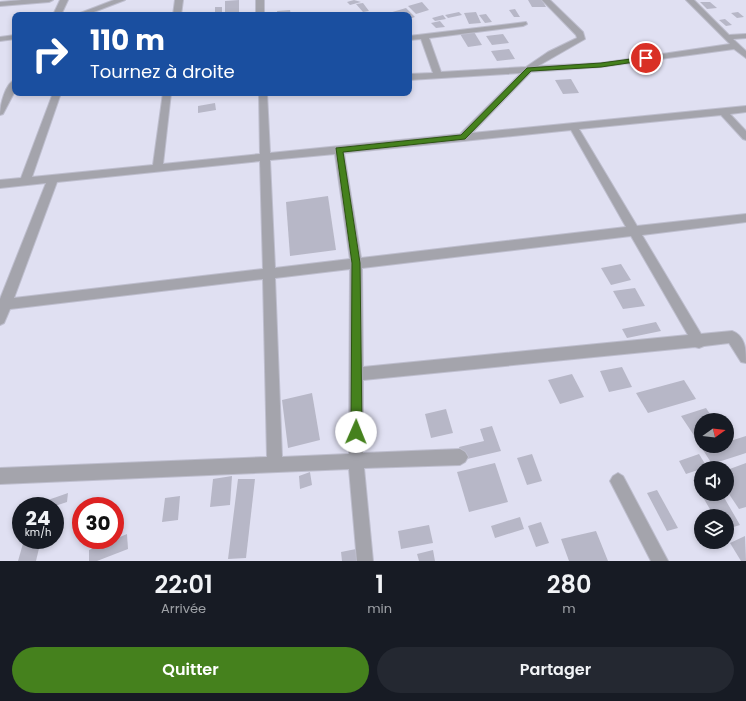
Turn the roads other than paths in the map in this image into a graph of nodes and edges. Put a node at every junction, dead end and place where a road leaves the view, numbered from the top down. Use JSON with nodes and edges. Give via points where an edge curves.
{"nodes":[{"id":1,"x":49,"y":0,"type":"edge"},
{"id":2,"x":64,"y":0,"type":"edge"},
{"id":3,"x":121,"y":0,"type":"edge"},
{"id":4,"x":179,"y":0,"type":"edge"},
{"id":5,"x":260,"y":0,"type":"edge"},
{"id":6,"x":546,"y":0,"type":"edge"},
{"id":7,"x":690,"y":0,"type":"edge"},
{"id":8,"x":16,"y":1,"type":"edge"},
{"id":9,"x":0,"y":4,"type":"edge"},
{"id":10,"x":58,"y":12,"type":"edge"},
{"id":11,"x":88,"y":12,"type":"edge"},
{"id":12,"x":177,"y":12,"type":"edge"},
{"id":13,"x":260,"y":12,"type":"edge"},
{"id":14,"x":523,"y":24,"type":"dead end"},
{"id":15,"x":424,"y":36,"type":"junction"},
{"id":16,"x":746,"y":36,"type":"edge"},
{"id":17,"x":12,"y":37,"type":"edge"},
{"id":18,"x":727,"y":37,"type":"junction"},
{"id":19,"x":412,"y":38,"type":"edge"},
{"id":20,"x":0,"y":39,"type":"edge"},
{"id":21,"x":736,"y":46,"type":"junction"},
{"id":22,"x":746,"y":56,"type":"edge"},
{"id":23,"x":529,"y":70,"type":"junction"},
{"id":24,"x":438,"y":75,"type":"junction"},
{"id":25,"x":412,"y":77,"type":"edge"},
{"id":26,"x":12,"y":87,"type":"edge"},
{"id":27,"x":56,"y":96,"type":"edge"},
{"id":28,"x":167,"y":96,"type":"edge"},
{"id":29,"x":263,"y":96,"type":"edge"},
{"id":30,"x":3,"y":100,"type":"edge"},
{"id":31,"x":746,"y":109,"type":"edge"},
{"id":32,"x":723,"y":111,"type":"junction"},
{"id":33,"x":0,"y":112,"type":"edge"},
{"id":34,"x":573,"y":126,"type":"junction"},
{"id":35,"x":463,"y":137,"type":"junction"},
{"id":36,"x":746,"y":137,"type":"edge"},
{"id":37,"x":339,"y":150,"type":"junction"},
{"id":38,"x":264,"y":157,"type":"junction"},
{"id":39,"x":158,"y":168,"type":"junction"},
{"id":40,"x":53,"y":178,"type":"junction"},
{"id":41,"x":25,"y":181,"type":"junction"},
{"id":42,"x":0,"y":184,"type":"edge"},
{"id":43,"x":746,"y":218,"type":"edge"},
{"id":44,"x":634,"y":231,"type":"junction"},
{"id":45,"x":356,"y":263,"type":"junction"},
{"id":46,"x":268,"y":274,"type":"junction"},
{"id":47,"x":3,"y":305,"type":"edge"},
{"id":48,"x":0,"y":319,"type":"edge"},
{"id":49,"x":699,"y":342,"type":"junction"},
{"id":50,"x":746,"y":357,"type":"edge"},
{"id":51,"x":357,"y":374,"type":"junction"},
{"id":52,"x":460,"y":457,"type":"dead end"},
{"id":53,"x":356,"y":461,"type":"junction"},
{"id":54,"x":275,"y":465,"type":"junction"},
{"id":55,"x":0,"y":476,"type":"edge"},
{"id":56,"x":618,"y":482,"type":"dead end"},
{"id":57,"x":365,"y":561,"type":"edge"},
{"id":58,"x":660,"y":561,"type":"edge"}],
"edges":[{"from":1,"to":8,"type":"street"},
{"from":2,"to":10,"type":"street"},
{"from":3,"to":11,"type":"street"},
{"from":4,"to":12,"type":"street"},
{"from":5,"to":13,"type":"street"},
{"from":6,"to":23,"type":"street","via":[[582,38],[550,54]]},
{"from":7,"to":18,"type":"street"},
{"from":8,"to":9,"type":"street"},
{"from":14,"to":15,"type":"street"},
{"from":15,"to":19,"type":"street"},
{"from":15,"to":24,"type":"street"},
{"from":16,"to":18,"type":"street"},
{"from":17,"to":20,"type":"street"},
{"from":18,"to":21,"type":"street"},
{"from":21,"to":22,"type":"street"},
{"from":21,"to":23,"type":"street","via":[[601,65]]},
{"from":23,"to":24,"type":"street"},
{"from":23,"to":35,"type":"street"},
{"from":24,"to":25,"type":"street"},
{"from":26,"to":30,"type":"street"},
{"from":27,"to":41,"type":"street"},
{"from":28,"to":39,"type":"street"},
{"from":29,"to":38,"type":"street"},
{"from":30,"to":33,"type":"street"},
{"from":31,"to":32,"type":"street"},
{"from":32,"to":34,"type":"street"},
{"from":32,"to":36,"type":"street"},
{"from":34,"to":35,"type":"street"},
{"from":34,"to":44,"type":"street"},
{"from":35,"to":37,"type":"street"},
{"from":37,"to":38,"type":"street"},
{"from":37,"to":45,"type":"street"},
{"from":38,"to":39,"type":"street"},
{"from":38,"to":46,"type":"street"},
{"from":39,"to":40,"type":"street"},
{"from":40,"to":41,"type":"street"},
{"from":40,"to":47,"type":"street"},
{"from":41,"to":42,"type":"street"},
{"from":43,"to":44,"type":"street"},
{"from":44,"to":45,"type":"street"},
{"from":44,"to":49,"type":"street"},
{"from":45,"to":46,"type":"street"},
{"from":45,"to":51,"type":"street"},
{"from":46,"to":47,"type":"street"},
{"from":46,"to":54,"type":"street"},
{"from":47,"to":48,"type":"street"},
{"from":49,"to":50,"type":"street","via":[[732,337]]},
{"from":49,"to":51,"type":"street"},
{"from":51,"to":53,"type":"street"},
{"from":52,"to":53,"type":"street"},
{"from":53,"to":54,"type":"street"},
{"from":53,"to":57,"type":"street"},
{"from":54,"to":55,"type":"street"},
{"from":56,"to":58,"type":"street"}]}
